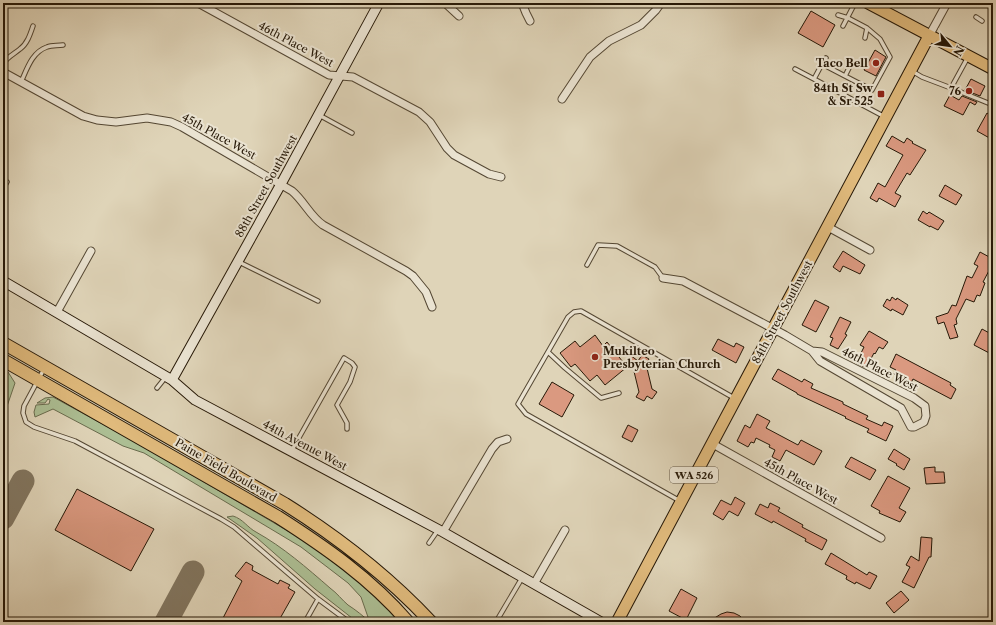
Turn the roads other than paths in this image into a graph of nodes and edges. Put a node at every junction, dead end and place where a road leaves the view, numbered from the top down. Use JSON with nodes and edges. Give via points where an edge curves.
{"nodes":[{"id":1,"x":198,"y":3,"type":"edge"},
{"id":2,"x":379,"y":3,"type":"edge"},
{"id":3,"x":445,"y":3,"type":"edge"},
{"id":4,"x":522,"y":3,"type":"edge"},
{"id":5,"x":661,"y":3,"type":"edge"},
{"id":6,"x":855,"y":3,"type":"edge"},
{"id":7,"x":868,"y":3,"type":"edge"},
{"id":8,"x":945,"y":4,"type":"edge"},
{"id":9,"x":838,"y":15,"type":"dead end"},
{"id":10,"x":459,"y":16,"type":"dead end"},
{"id":11,"x":976,"y":17,"type":"dead end"},
{"id":12,"x":848,"y":18,"type":"junction"},
{"id":13,"x":530,"y":21,"type":"dead end"},
{"id":14,"x":982,"y":21,"type":"dead end"},
{"id":15,"x":33,"y":26,"type":"dead end"},
{"id":16,"x":843,"y":26,"type":"dead end"},
{"id":17,"x":867,"y":28,"type":"junction"},
{"id":18,"x":929,"y":36,"type":"junction"},
{"id":19,"x":865,"y":38,"type":"dead end"},
{"id":20,"x":63,"y":45,"type":"dead end"},
{"id":21,"x":968,"y":56,"type":"junction"},
{"id":22,"x":826,"y":58,"type":"dead end"},
{"id":23,"x":3,"y":64,"type":"edge"},
{"id":24,"x":822,"y":64,"type":"junction"},
{"id":25,"x":795,"y":68,"type":"dead end"},
{"id":26,"x":849,"y":68,"type":"dead end"},
{"id":27,"x":993,"y":69,"type":"edge"},
{"id":28,"x":911,"y":71,"type":"junction"},
{"id":29,"x":3,"y":72,"type":"edge"},
{"id":30,"x":340,"y":76,"type":"junction"},
{"id":31,"x":844,"y":76,"type":"junction"},
{"id":32,"x":814,"y":79,"type":"junction"},
{"id":33,"x":20,"y":82,"type":"junction"},
{"id":34,"x":951,"y":88,"type":"junction"},
{"id":35,"x":562,"y":99,"type":"dead end"},
{"id":36,"x":993,"y":105,"type":"edge"},
{"id":37,"x":319,"y":115,"type":"junction"},
{"id":38,"x":886,"y":118,"type":"junction"},
{"id":39,"x":352,"y":133,"type":"dead end"},
{"id":40,"x":501,"y":177,"type":"dead end"},
{"id":41,"x":7,"y":182,"type":"dead end"},
{"id":42,"x":282,"y":184,"type":"junction"},
{"id":43,"x":3,"y":189,"type":"edge"},
{"id":44,"x":828,"y":228,"type":"junction"},
{"id":45,"x":870,"y":250,"type":"dead end"},
{"id":46,"x":91,"y":251,"type":"dead end"},
{"id":47,"x":238,"y":261,"type":"junction"},
{"id":48,"x":587,"y":265,"type":"dead end"},
{"id":49,"x":663,"y":278,"type":"joint"},
{"id":50,"x":3,"y":281,"type":"edge"},
{"id":51,"x":318,"y":301,"type":"dead end"},
{"id":52,"x":432,"y":307,"type":"dead end"},
{"id":53,"x":57,"y":312,"type":"junction"},
{"id":54,"x":773,"y":329,"type":"junction"},
{"id":55,"x":3,"y":343,"type":"edge"},
{"id":56,"x":812,"y":351,"type":"junction"},
{"id":57,"x":548,"y":352,"type":"junction"},
{"id":58,"x":3,"y":360,"type":"edge"},
{"id":59,"x":45,"y":367,"type":"junction"},
{"id":60,"x":169,"y":378,"type":"junction"},
{"id":61,"x":38,"y":380,"type":"junction"},
{"id":62,"x":157,"y":388,"type":"dead end"},
{"id":63,"x":619,"y":393,"type":"dead end"},
{"id":64,"x":735,"y":398,"type":"junction"},
{"id":65,"x":347,"y":429,"type":"dead end"},
{"id":66,"x":507,"y":439,"type":"dead end"},
{"id":67,"x":711,"y":444,"type":"junction"},
{"id":68,"x":291,"y":451,"type":"junction"},
{"id":69,"x":680,"y":501,"type":"junction"},
{"id":70,"x":565,"y":530,"type":"dead end"},
{"id":71,"x":440,"y":531,"type":"junction"},
{"id":72,"x":881,"y":538,"type":"dead end"},
{"id":73,"x":428,"y":543,"type":"dead end"},
{"id":74,"x":522,"y":578,"type":"junction"},
{"id":75,"x":534,"y":584,"type":"junction"},
{"id":76,"x":318,"y":599,"type":"junction"},
{"id":77,"x":305,"y":622,"type":"edge"},
{"id":78,"x":349,"y":622,"type":"edge"},
{"id":79,"x":408,"y":622,"type":"edge"},
{"id":80,"x":431,"y":622,"type":"edge"},
{"id":81,"x":496,"y":622,"type":"edge"},
{"id":82,"x":601,"y":622,"type":"edge"},
{"id":83,"x":617,"y":622,"type":"edge"}],
"edges":[{"from":1,"to":30,"type":"street","name":"46th Place West","via":[[329,76]]},
{"from":2,"to":30,"type":"street","name":"88th Street Southwest"},
{"from":3,"to":10,"type":"street"},
{"from":4,"to":13,"type":"street"},
{"from":5,"to":35,"type":"street","via":[[641,25],[609,40],[590,56]]},
{"from":6,"to":12,"type":"lane"},
{"from":7,"to":18,"type":"main road"},
{"from":8,"to":18,"type":"street","name":"84th Street Southwest"},
{"from":9,"to":12,"type":"lane"},
{"from":11,"to":14,"type":"lane"},
{"from":12,"to":16,"type":"lane"},
{"from":12,"to":17,"type":"lane"},
{"from":15,"to":23,"type":"lane","via":[[21,49]]},
{"from":17,"to":19,"type":"lane"},
{"from":17,"to":31,"type":"lane","via":[[880,39],[890,57],[872,90]]},
{"from":18,"to":21,"type":"main road"},
{"from":18,"to":28,"type":"main road","name":"84th Street Southwest","number":"WA 526"},
{"from":20,"to":33,"type":"lane","via":[[38,51]]},
{"from":21,"to":27,"type":"main road"},
{"from":21,"to":34,"type":"lane"},
{"from":22,"to":24,"type":"lane"},
{"from":24,"to":31,"type":"lane"},
{"from":24,"to":32,"type":"lane"},
{"from":25,"to":32,"type":"lane"},
{"from":26,"to":31,"type":"lane"},
{"from":28,"to":34,"type":"lane"},
{"from":28,"to":38,"type":"main road","name":"84th Street Southwest","number":"WA 526"},
{"from":29,"to":33,"type":"street","name":"45th Place West"},
{"from":30,"to":37,"type":"street","name":"88th Street Southwest"},
{"from":30,"to":40,"type":"street","name":"46th Place West","via":[[353,77],[419,112],[430,122],[454,155],[489,174]]},
{"from":32,"to":38,"type":"lane"},
{"from":33,"to":42,"type":"street","name":"45th Place West","via":[[83,116],[97,120],[116,122],[147,118],[177,125]]},
{"from":34,"to":36,"type":"lane"},
{"from":37,"to":39,"type":"lane"},
{"from":37,"to":42,"type":"street","name":"88th Street Southwest"},
{"from":38,"to":44,"type":"main road","name":"84th Street Southwest","number":"WA 526"},
{"from":41,"to":43,"type":"lane"},
{"from":42,"to":47,"type":"street","name":"88th Street Southwest"},
{"from":42,"to":52,"type":"street","name":"45th Place West","via":[[299,197],[318,222],[413,276],[426,292]]},
{"from":44,"to":45,"type":"street"},
{"from":44,"to":54,"type":"main road","name":"84th Street Southwest","number":"WA 526"},
{"from":46,"to":53,"type":"street"},
{"from":47,"to":51,"type":"lane"},
{"from":47,"to":60,"type":"street","name":"88th Street Southwest"},
{"from":48,"to":49,"type":"lane","via":[[598,245],[612,245],[655,267]]},
{"from":49,"to":54,"type":"street","name":"46th Place West","via":[[683,281]]},
{"from":50,"to":53,"type":"street","name":"44th Avenue West"},
{"from":53,"to":60,"type":"street","name":"44th Avenue West"},
{"from":54,"to":56,"type":"street","name":"46th Place West"},
{"from":54,"to":64,"type":"main road","name":"84th Street Southwest","number":"WA 526"},
{"from":55,"to":59,"type":"highway","name":"Paine Field Boulevard"},
{"from":56,"to":56,"type":"street","name":"46th Place West","via":[[822,352],[914,398],[924,406],[924,422],[910,427],[900,408],[820,361]]},
{"from":57,"to":63,"type":"lane","via":[[601,398]]},
{"from":57,"to":64,"type":"lane","via":[[568,316],[581,311]]},
{"from":57,"to":69,"type":"lane","via":[[518,404],[526,414]]},
{"from":58,"to":61,"type":"highway","name":"Paine Field Boulevard"},
{"from":59,"to":61,"type":"lane"},
{"from":59,"to":80,"type":"highway","name":"Paine Field Boulevard","via":[[324,528],[407,597]]},
{"from":60,"to":62,"type":"lane"},
{"from":60,"to":68,"type":"street","name":"44th Avenue West","via":[[196,400]]},
{"from":61,"to":76,"type":"lane","via":[[24,406],[26,422],[75,441],[221,519]]},
{"from":61,"to":79,"type":"highway","name":"Paine Field Boulevard","via":[[311,538],[375,587]]},
{"from":64,"to":67,"type":"main road","name":"84th Street Southwest","number":"WA 526"},
{"from":65,"to":68,"type":"lane","via":[[347,423],[337,405],[355,367],[344,358]]},
{"from":66,"to":71,"type":"street","via":[[498,442],[492,449]]},
{"from":67,"to":69,"type":"main road","name":"84th Street Southwest","number":"WA 526"},
{"from":67,"to":72,"type":"street","name":"45th Place West"},
{"from":68,"to":71,"type":"street","name":"44th Avenue West"},
{"from":69,"to":83,"type":"main road","name":"84th Street Southwest","number":"WA 526"},
{"from":70,"to":75,"type":"street"},
{"from":71,"to":73,"type":"lane"},
{"from":71,"to":74,"type":"street","name":"44th Avenue West"},
{"from":74,"to":75,"type":"street","name":"44th Avenue West"},
{"from":74,"to":81,"type":"lane"},
{"from":75,"to":82,"type":"street","name":"44th Avenue West"},
{"from":76,"to":77,"type":"lane"},
{"from":76,"to":78,"type":"lane"}]}
